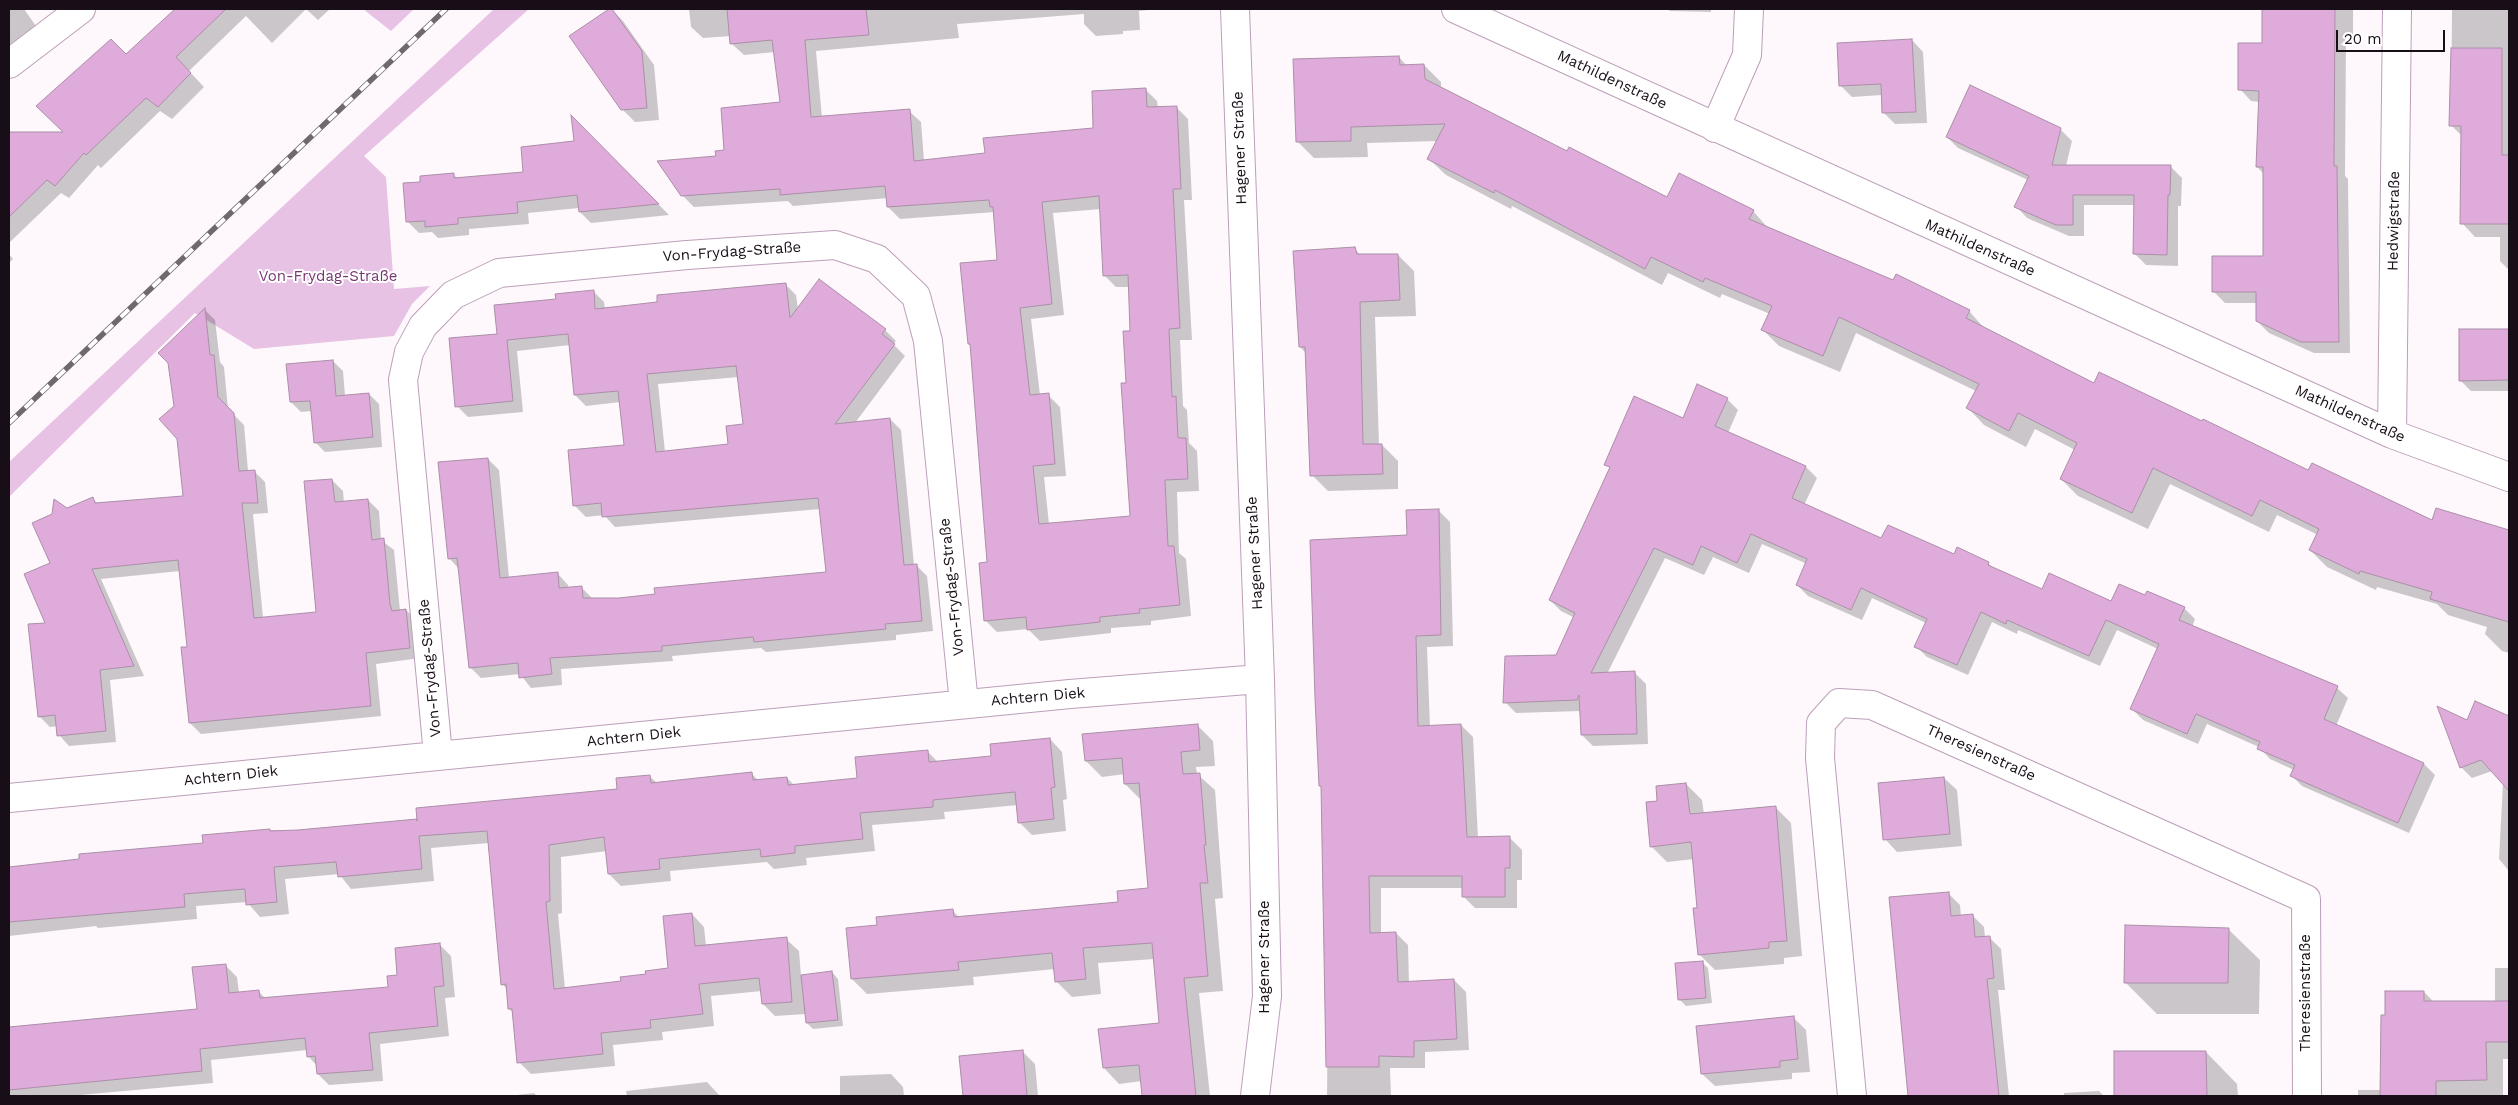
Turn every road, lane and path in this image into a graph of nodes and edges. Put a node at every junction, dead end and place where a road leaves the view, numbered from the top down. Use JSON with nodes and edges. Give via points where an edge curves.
{"nodes":[{"id":1,"x":81,"y":9,"type":"edge"},
{"id":2,"x":1235,"y":9,"type":"edge"},
{"id":3,"x":1456,"y":9,"type":"edge"},
{"id":4,"x":1749,"y":9,"type":"edge"},
{"id":5,"x":2397,"y":9,"type":"edge"},
{"id":6,"x":9,"y":64,"type":"edge"},
{"id":7,"x":1715,"y":128,"type":"junction"},
{"id":8,"x":2392,"y":434,"type":"junction"},
{"id":9,"x":2509,"y":477,"type":"edge"},
{"id":10,"x":1260,"y":679,"type":"junction"},
{"id":11,"x":964,"y":704,"type":"junction"},
{"id":12,"x":438,"y":755,"type":"junction"},
{"id":13,"x":9,"y":798,"type":"edge"},
{"id":14,"x":1255,"y":1096,"type":"edge"},
{"id":15,"x":1852,"y":1096,"type":"edge"},
{"id":16,"x":2307,"y":1096,"type":"edge"}],
"edges":[{"from":1,"to":6,"type":"street"},
{"from":2,"to":10,"type":"street","name":"Hagener Straße"},
{"from":3,"to":7,"type":"street","name":"Mathildenstraße"},
{"from":4,"to":7,"type":"street","via":[[1747,55]]},
{"from":5,"to":8,"type":"street","name":"Hedwigstraße"},
{"from":7,"to":8,"type":"street","name":"Mathildenstraße"},
{"from":8,"to":9,"type":"street","name":"Mathildenstraße"},
{"from":10,"to":11,"type":"street","name":"Achtern Diek"},
{"from":10,"to":14,"type":"street","name":"Hagener Straße","via":[[1267,996]]},
{"from":11,"to":12,"type":"street","name":"Achtern Diek"},
{"from":11,"to":12,"type":"street","name":"Von-Frydag-Straße","via":[[928,341],[916,296],[877,259],[835,245],[499,272],[453,296],[423,326],[409,352],[403,380]]},
{"from":12,"to":13,"type":"street","name":"Achtern Diek"},
{"from":15,"to":16,"type":"street","name":"Theresienstraße","via":[[1820,758],[1821,723],[1839,703],[1872,705],[2306,899]]}]}
